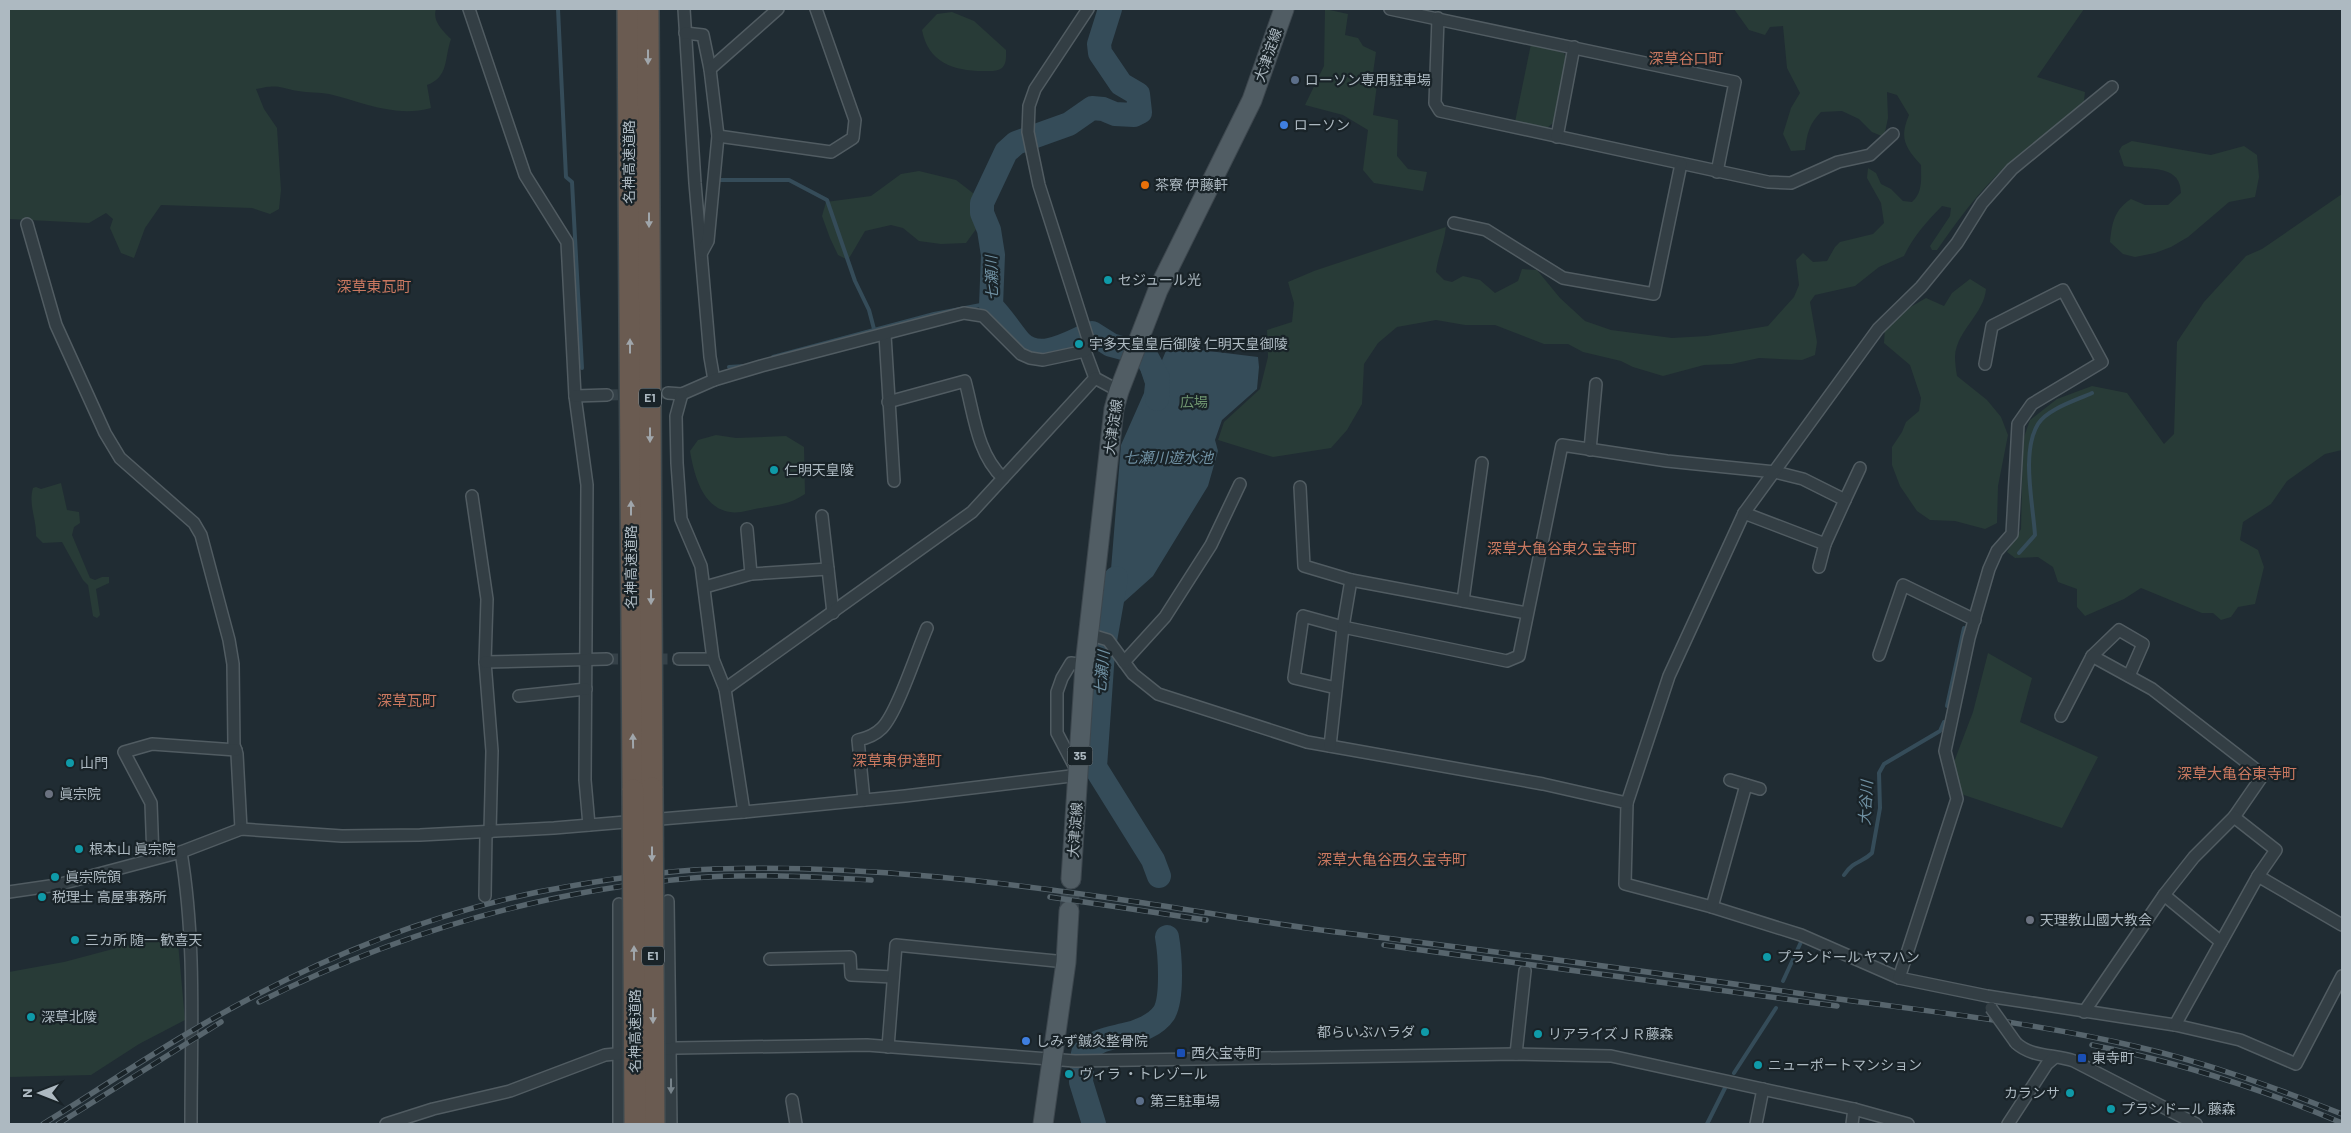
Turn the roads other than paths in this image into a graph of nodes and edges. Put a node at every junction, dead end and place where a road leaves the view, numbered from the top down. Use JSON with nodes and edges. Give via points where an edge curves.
{"nodes":[{"id":1,"x":469,"y":9,"type":"edge"},
{"id":2,"x":628,"y":9,"type":"edge"},
{"id":3,"x":648,"y":9,"type":"edge"},
{"id":4,"x":684,"y":9,"type":"edge"},
{"id":5,"x":778,"y":9,"type":"edge"},
{"id":6,"x":816,"y":9,"type":"edge"},
{"id":7,"x":1088,"y":9,"type":"edge"},
{"id":8,"x":1284,"y":9,"type":"edge"},
{"id":9,"x":1390,"y":9,"type":"edge"},
{"id":10,"x":1438,"y":18,"type":"junction"},
{"id":11,"x":685,"y":33,"type":"junction"},
{"id":12,"x":1574,"y":47,"type":"junction"},
{"id":13,"x":710,"y":70,"type":"junction"},
{"id":14,"x":2112,"y":87,"type":"dead end"},
{"id":15,"x":1894,"y":134,"type":"dead end"},
{"id":16,"x":718,"y":136,"type":"junction"},
{"id":17,"x":1557,"y":137,"type":"junction"},
{"id":18,"x":1681,"y":164,"type":"junction"},
{"id":19,"x":1717,"y":172,"type":"junction"},
{"id":20,"x":1454,"y":223,"type":"dead end"},
{"id":21,"x":27,"y":224,"type":"dead end"},
{"id":22,"x":701,"y":253,"type":"junction"},
{"id":23,"x":885,"y":335,"type":"junction"},
{"id":24,"x":1087,"y":347,"type":"junction"},
{"id":25,"x":1985,"y":364,"type":"dead end"},
{"id":26,"x":1095,"y":378,"type":"junction"},
{"id":27,"x":714,"y":380,"type":"junction"},
{"id":28,"x":1596,"y":384,"type":"dead end"},
{"id":29,"x":1118,"y":391,"type":"junction"},
{"id":30,"x":668,"y":393,"type":"tunnel mouth"},
{"id":31,"x":682,"y":394,"type":"junction"},
{"id":32,"x":607,"y":395,"type":"tunnel mouth"},
{"id":33,"x":575,"y":396,"type":"junction"},
{"id":34,"x":888,"y":402,"type":"junction"},
{"id":35,"x":1590,"y":450,"type":"junction"},
{"id":36,"x":1482,"y":463,"type":"dead end"},
{"id":37,"x":1860,"y":468,"type":"dead end"},
{"id":38,"x":1775,"y":472,"type":"junction"},
{"id":39,"x":1003,"y":478,"type":"junction"},
{"id":40,"x":894,"y":481,"type":"dead end"},
{"id":41,"x":1240,"y":484,"type":"dead end"},
{"id":42,"x":1300,"y":487,"type":"dead end"},
{"id":43,"x":472,"y":496,"type":"dead end"},
{"id":44,"x":1845,"y":500,"type":"junction"},
{"id":45,"x":1744,"y":513,"type":"junction"},
{"id":46,"x":822,"y":516,"type":"dead end"},
{"id":47,"x":747,"y":529,"type":"dead end"},
{"id":48,"x":1825,"y":544,"type":"junction"},
{"id":49,"x":1818,"y":567,"type":"dead end"},
{"id":50,"x":828,"y":570,"type":"junction"},
{"id":51,"x":751,"y":574,"type":"junction"},
{"id":52,"x":1351,"y":580,"type":"junction"},
{"id":53,"x":705,"y":587,"type":"junction"},
{"id":54,"x":1463,"y":601,"type":"junction"},
{"id":55,"x":833,"y":613,"type":"junction"},
{"id":56,"x":1527,"y":614,"type":"junction"},
{"id":57,"x":1970,"y":618,"type":"junction"},
{"id":58,"x":1343,"y":627,"type":"junction"},
{"id":59,"x":927,"y":628,"type":"dead end"},
{"id":60,"x":1098,"y":637,"type":"junction"},
{"id":61,"x":1879,"y":655,"type":"dead end"},
{"id":62,"x":2092,"y":656,"type":"junction"},
{"id":63,"x":588,"y":659,"type":"junction"},
{"id":64,"x":606,"y":659,"type":"tunnel mouth"},
{"id":65,"x":679,"y":659,"type":"tunnel mouth"},
{"id":66,"x":714,"y":659,"type":"junction"},
{"id":67,"x":485,"y":662,"type":"junction"},
{"id":68,"x":1124,"y":662,"type":"junction"},
{"id":69,"x":1085,"y":665,"type":"junction"},
{"id":70,"x":2129,"y":676,"type":"junction"},
{"id":71,"x":1336,"y":688,"type":"junction"},
{"id":72,"x":586,"y":689,"type":"junction"},
{"id":73,"x":725,"y":689,"type":"junction"},
{"id":74,"x":519,"y":696,"type":"dead end"},
{"id":75,"x":2061,"y":716,"type":"dead end"},
{"id":76,"x":1330,"y":746,"type":"junction"},
{"id":77,"x":236,"y":750,"type":"junction"},
{"id":78,"x":1079,"y":775,"type":"junction"},
{"id":79,"x":1730,"y":780,"type":"dead end"},
{"id":80,"x":1746,"y":785,"type":"junction"},
{"id":81,"x":643,"y":789,"type":"junction"},
{"id":82,"x":1760,"y":789,"type":"dead end"},
{"id":83,"x":864,"y":800,"type":"junction"},
{"id":84,"x":1627,"y":802,"type":"junction"},
{"id":85,"x":744,"y":812,"type":"junction"},
{"id":86,"x":2234,"y":817,"type":"junction"},
{"id":87,"x":589,"y":825,"type":"junction"},
{"id":88,"x":241,"y":829,"type":"junction"},
{"id":89,"x":488,"y":832,"type":"junction"},
{"id":90,"x":181,"y":852,"type":"junction"},
{"id":91,"x":153,"y":858,"type":"junction"},
{"id":92,"x":2258,"y":876,"type":"junction"},
{"id":93,"x":1071,"y":879,"type":"tunnel mouth"},
{"id":94,"x":9,"y":892,"type":"edge"},
{"id":95,"x":2164,"y":895,"type":"junction"},
{"id":96,"x":485,"y":896,"type":"dead end"},
{"id":97,"x":668,"y":901,"type":"dead end"},
{"id":98,"x":619,"y":904,"type":"dead end"},
{"id":99,"x":1712,"y":907,"type":"junction"},
{"id":100,"x":1070,"y":911,"type":"tunnel mouth"},
{"id":101,"x":2342,"y":925,"type":"edge"},
{"id":102,"x":2221,"y":942,"type":"junction"},
{"id":103,"x":770,"y":959,"type":"dead end"},
{"id":104,"x":1066,"y":962,"type":"junction"},
{"id":105,"x":1525,"y":971,"type":"dead end"},
{"id":106,"x":2342,"y":976,"type":"edge"},
{"id":107,"x":893,"y":977,"type":"junction"},
{"id":108,"x":1899,"y":978,"type":"junction"},
{"id":109,"x":1987,"y":996,"type":"junction"},
{"id":110,"x":2084,"y":1012,"type":"junction"},
{"id":111,"x":2175,"y":1025,"type":"junction"},
{"id":112,"x":888,"y":1047,"type":"junction"},
{"id":113,"x":671,"y":1049,"type":"junction"},
{"id":114,"x":620,"y":1052,"type":"junction"},
{"id":115,"x":1516,"y":1054,"type":"junction"},
{"id":116,"x":2054,"y":1058,"type":"junction"},
{"id":117,"x":1052,"y":1060,"type":"junction"},
{"id":118,"x":1763,"y":1089,"type":"junction"},
{"id":119,"x":792,"y":1100,"type":"dead end"},
{"id":120,"x":1854,"y":1109,"type":"junction"},
{"id":121,"x":191,"y":1124,"type":"edge"},
{"id":122,"x":386,"y":1124,"type":"edge"},
{"id":123,"x":619,"y":1124,"type":"edge"},
{"id":124,"x":635,"y":1124,"type":"edge"},
{"id":125,"x":654,"y":1124,"type":"edge"},
{"id":126,"x":671,"y":1124,"type":"edge"},
{"id":127,"x":796,"y":1124,"type":"edge"},
{"id":128,"x":1043,"y":1124,"type":"edge"},
{"id":129,"x":1756,"y":1124,"type":"edge"},
{"id":130,"x":1852,"y":1124,"type":"edge"},
{"id":131,"x":1908,"y":1124,"type":"edge"},
{"id":132,"x":2013,"y":1124,"type":"edge"},
{"id":133,"x":2196,"y":1124,"type":"edge"}],
"edges":[{"from":1,"to":33,"type":"street","via":[[526,175],[567,242]]},
{"from":81,"to":2,"type":"highway","name":"名神高速道路","number":"E1","one_way":true},
{"from":3,"to":81,"type":"highway","name":"名神高速道路","number":"E1","one_way":true},
{"from":4,"to":11,"type":"street"},
{"from":5,"to":13,"type":"street"},
{"from":6,"to":16,"type":"street","via":[[855,120],[853,138],[831,152]]},
{"from":7,"to":24,"type":"street","via":[[1035,89],[1028,106],[1029,140],[1039,184],[1085,330]]},
{"from":8,"to":29,"type":"main road","name":"大津淀線","number":"35","via":[[1252,100],[1158,290]]},
{"from":9,"to":10,"type":"street"},
{"from":10,"to":12,"type":"street"},
{"from":10,"to":17,"type":"street","via":[[1435,103],[1440,111]]},
{"from":11,"to":13,"type":"street","via":[[703,35]]},
{"from":11,"to":22,"type":"street"},
{"from":12,"to":17,"type":"street"},
{"from":12,"to":19,"type":"street","via":[[1735,82]]},
{"from":13,"to":16,"type":"street"},
{"from":14,"to":38,"type":"street","via":[[2012,169],[1982,203],[1921,287],[1878,329]]},
{"from":15,"to":19,"type":"street","via":[[1870,155],[1838,162],[1791,183]]},
{"from":16,"to":22,"type":"street","via":[[708,241]]},
{"from":17,"to":18,"type":"street"},
{"from":18,"to":19,"type":"street"},
{"from":18,"to":20,"type":"street","via":[[1654,294],[1563,278],[1486,230]]},
{"from":21,"to":77,"type":"street","via":[[56,325],[105,433],[120,458],[194,523],[201,535],[233,664]]},
{"from":22,"to":27,"type":"street"},
{"from":23,"to":24,"type":"street","via":[[964,313],[983,316],[1030,358],[1043,360]]},
{"from":23,"to":27,"type":"street","via":[[822,345]]},
{"from":23,"to":34,"type":"street"},
{"from":24,"to":26,"type":"street"},
{"from":25,"to":57,"type":"street","via":[[1992,326],[2063,290],[2102,362],[2032,404],[2018,424],[2012,534],[1997,552]]},
{"from":26,"to":29,"type":"street"},
{"from":26,"to":39,"type":"street"},
{"from":27,"to":31,"type":"street"},
{"from":28,"to":35,"type":"street"},
{"from":29,"to":60,"type":"main road","name":"大津淀線","number":"35","via":[[1114,409]]},
{"from":30,"to":31,"type":"street"},
{"from":31,"to":53,"type":"street","via":[[676,416],[682,519],[701,566]]},
{"from":32,"to":33,"type":"street"},
{"from":33,"to":63,"type":"street","via":[[587,484]]},
{"from":34,"to":39,"type":"street","via":[[965,381],[984,453],[992,468]]},
{"from":34,"to":40,"type":"street"},
{"from":35,"to":38,"type":"street"},
{"from":35,"to":56,"type":"street","via":[[1562,445]]},
{"from":36,"to":54,"type":"street"},
{"from":37,"to":44,"type":"street"},
{"from":38,"to":44,"type":"street","via":[[1803,479]]},
{"from":38,"to":45,"type":"street"},
{"from":39,"to":55,"type":"street","via":[[972,512]]},
{"from":41,"to":68,"type":"street","via":[[1212,546],[1165,617]]},
{"from":42,"to":52,"type":"street","via":[[1304,566]]},
{"from":43,"to":67,"type":"street","via":[[487,598]]},
{"from":44,"to":48,"type":"street"},
{"from":45,"to":48,"type":"street"},
{"from":45,"to":84,"type":"street","via":[[1669,676]]},
{"from":46,"to":50,"type":"street"},
{"from":47,"to":51,"type":"street"},
{"from":48,"to":49,"type":"street"},
{"from":50,"to":51,"type":"street"},
{"from":50,"to":55,"type":"street"},
{"from":51,"to":53,"type":"street"},
{"from":52,"to":54,"type":"street"},
{"from":52,"to":58,"type":"street"},
{"from":53,"to":66,"type":"street"},
{"from":54,"to":56,"type":"street"},
{"from":55,"to":73,"type":"street"},
{"from":56,"to":58,"type":"street","via":[[1519,656],[1507,661]]},
{"from":57,"to":61,"type":"street","via":[[1903,585]]},
{"from":57,"to":108,"type":"street","via":[[1947,718],[1945,751],[1957,800]]},
{"from":58,"to":71,"type":"street"},
{"from":58,"to":71,"type":"street","via":[[1303,616],[1294,678]]},
{"from":59,"to":83,"type":"street","via":[[884,727],[871,737],[858,740]]},
{"from":60,"to":68,"type":"street"},
{"from":60,"to":69,"type":"main road","name":"大津淀線","number":"35"},
{"from":62,"to":70,"type":"street"},
{"from":62,"to":70,"type":"street","via":[[2119,630],[2143,644]]},
{"from":62,"to":75,"type":"street"},
{"from":63,"to":64,"type":"street"},
{"from":63,"to":67,"type":"street"},
{"from":63,"to":72,"type":"street"},
{"from":65,"to":66,"type":"street"},
{"from":66,"to":73,"type":"street"},
{"from":67,"to":89,"type":"street","via":[[492,751]]},
{"from":68,"to":76,"type":"street","via":[[1133,674],[1158,694],[1307,742]]},
{"from":69,"to":78,"type":"main road","name":"大津淀線","number":"35"},
{"from":69,"to":78,"type":"street","via":[[1071,663],[1057,692],[1057,732]]},
{"from":70,"to":86,"type":"street","via":[[2152,689],[2264,775]]},
{"from":71,"to":76,"type":"street"},
{"from":72,"to":74,"type":"street"},
{"from":72,"to":87,"type":"street","via":[[585,780]]},
{"from":73,"to":85,"type":"street"},
{"from":76,"to":84,"type":"street"},
{"from":77,"to":88,"type":"street"},
{"from":77,"to":91,"type":"street","via":[[152,744],[124,752],[151,803]]},
{"from":78,"to":83,"type":"street"},
{"from":78,"to":93,"type":"main road","name":"大津淀線","number":"35"},
{"from":79,"to":80,"type":"street"},
{"from":80,"to":82,"type":"street"},
{"from":80,"to":99,"type":"street"},
{"from":124,"to":81,"type":"highway","name":"名神高速道路","number":"E1","one_way":true,"bridge":true},
{"from":81,"to":125,"type":"highway","name":"名神高速道路","number":"E1","one_way":true,"bridge":true},
{"from":83,"to":85,"type":"street"},
{"from":84,"to":99,"type":"street","via":[[1625,884]]},
{"from":85,"to":87,"type":"street"},
{"from":86,"to":92,"type":"street","via":[[2276,850]]},
{"from":86,"to":95,"type":"street","via":[[2194,857]]},
{"from":87,"to":89,"type":"street"},
{"from":88,"to":89,"type":"street","via":[[342,836]]},
{"from":88,"to":90,"type":"street"},
{"from":89,"to":96,"type":"street"},
{"from":90,"to":91,"type":"street"},
{"from":90,"to":121,"type":"street","via":[[188,906]]},
{"from":91,"to":94,"type":"street","via":[[57,885]]},
{"from":92,"to":101,"type":"street"},
{"from":92,"to":102,"type":"street"},
{"from":95,"to":102,"type":"street"},
{"from":95,"to":110,"type":"street"},
{"from":97,"to":113,"type":"street"},
{"from":98,"to":114,"type":"street"},
{"from":99,"to":108,"type":"street","via":[[1805,936]]},
{"from":100,"to":104,"type":"main road"},
{"from":102,"to":111,"type":"street"},
{"from":103,"to":107,"type":"street","via":[[850,957],[851,975]]},
{"from":104,"to":107,"type":"street","via":[[896,945]]},
{"from":104,"to":117,"type":"main road"},
{"from":105,"to":115,"type":"street"},
{"from":106,"to":111,"type":"street","via":[[2296,1064],[2240,1040]]},
{"from":107,"to":112,"type":"street"},
{"from":108,"to":109,"type":"street"},
{"from":109,"to":110,"type":"street"},
{"from":109,"to":116,"type":"street","bridge":true,"via":[[1991,1008],[2021,1048]]},
{"from":110,"to":111,"type":"street"},
{"from":112,"to":113,"type":"street"},
{"from":112,"to":117,"type":"street"},
{"from":113,"to":114,"type":"street"},
{"from":113,"to":126,"type":"street","one_way":true},
{"from":114,"to":122,"type":"street","via":[[510,1091]]},
{"from":114,"to":123,"type":"street"},
{"from":115,"to":117,"type":"street"},
{"from":115,"to":118,"type":"street","via":[[1611,1056]]},
{"from":116,"to":132,"type":"street","via":[[2047,1064]]},
{"from":116,"to":133,"type":"street","via":[[2067,1058],[2081,1064]]},
{"from":117,"to":128,"type":"main road"},
{"from":118,"to":120,"type":"street"},
{"from":118,"to":129,"type":"street"},
{"from":119,"to":127,"type":"street"},
{"from":120,"to":130,"type":"street"},
{"from":120,"to":131,"type":"street"}]}
